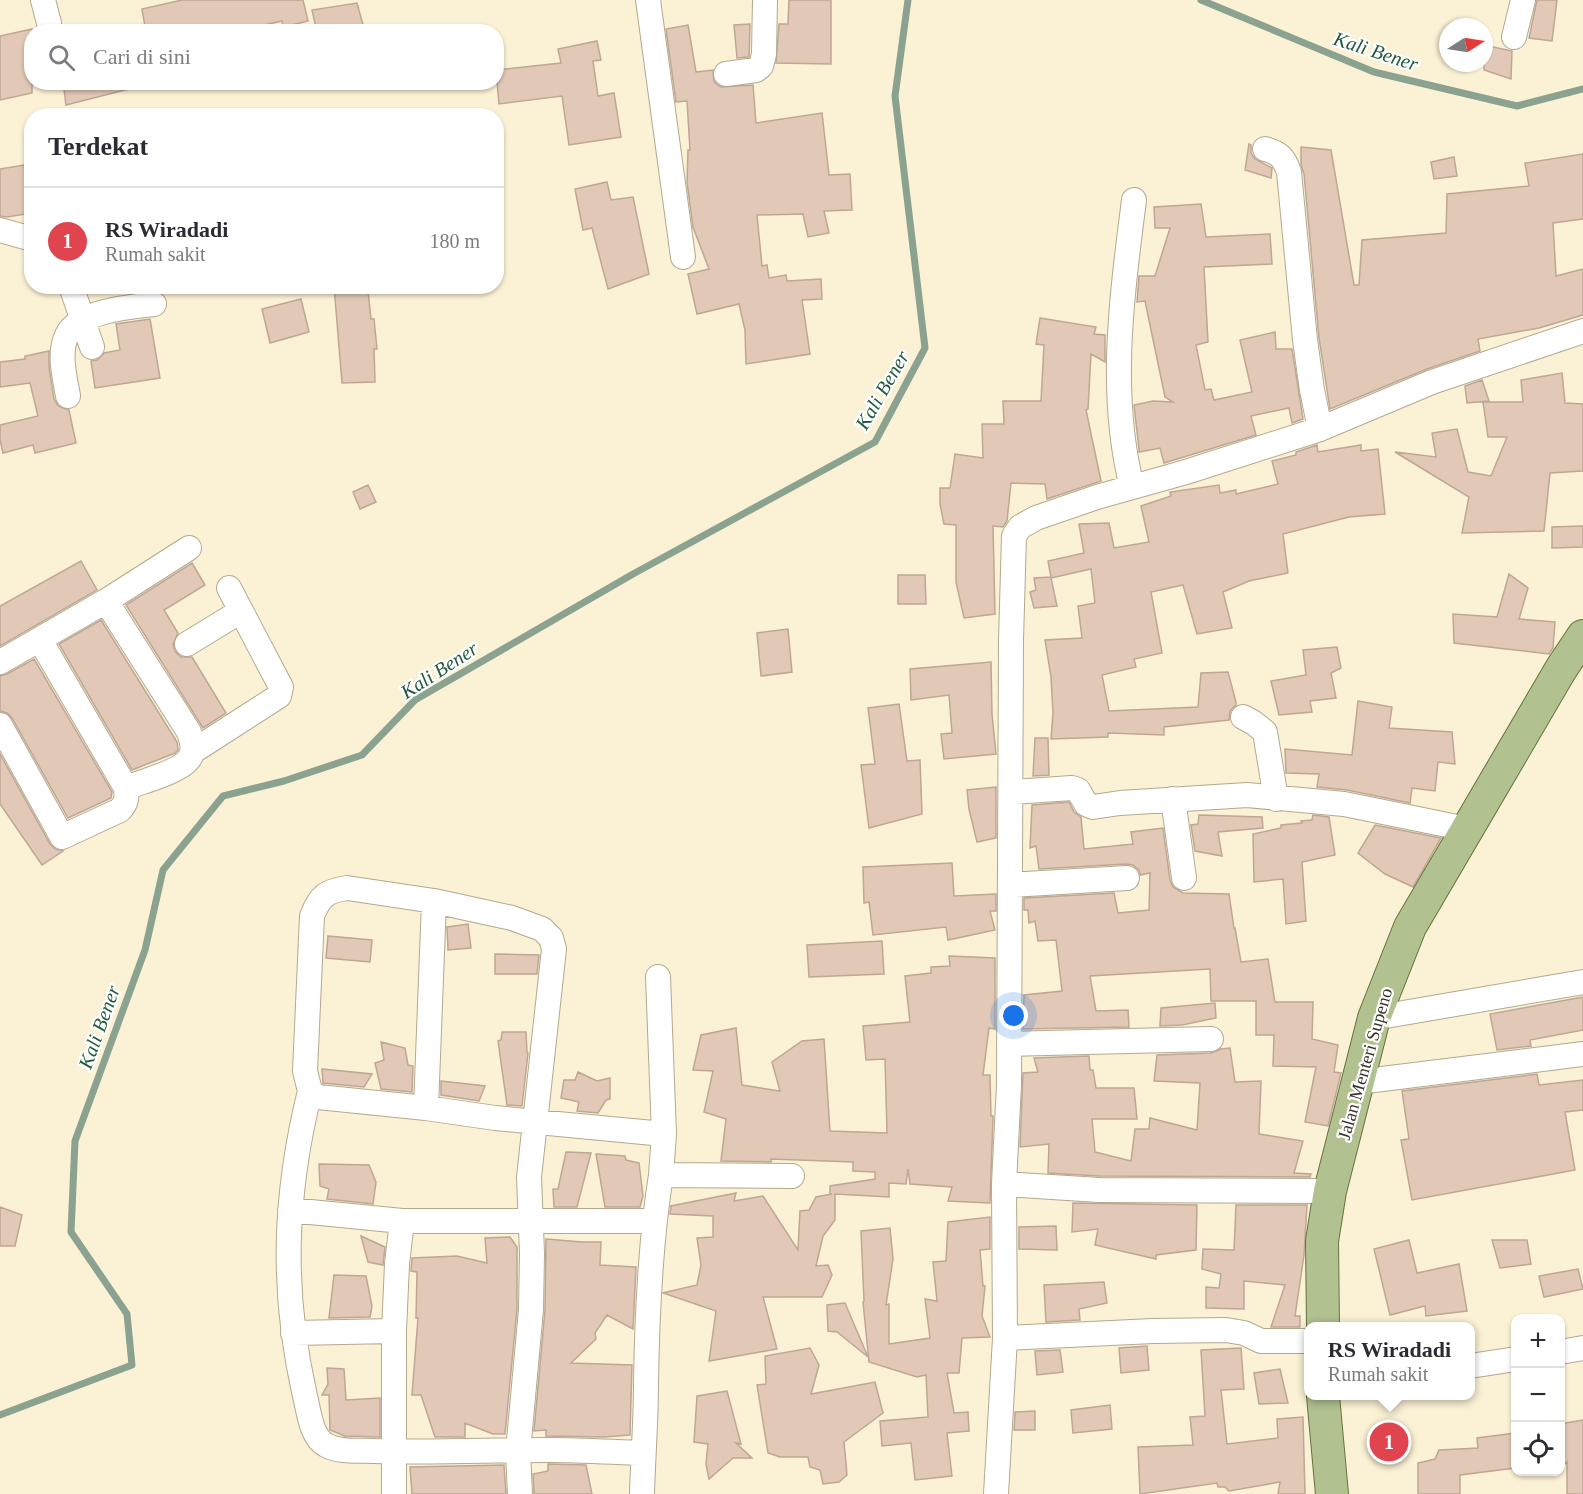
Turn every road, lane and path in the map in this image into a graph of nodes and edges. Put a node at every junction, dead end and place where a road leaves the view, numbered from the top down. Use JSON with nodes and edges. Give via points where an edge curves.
{"nodes":[{"id":1,"x":648,"y":0,"type":"edge"},
{"id":2,"x":765,"y":0,"type":"edge"},
{"id":3,"x":1523,"y":0,"type":"edge"},
{"id":4,"x":1514,"y":37,"type":"dead end"},
{"id":5,"x":726,"y":74,"type":"dead end"},
{"id":6,"x":1265,"y":149,"type":"dead end"},
{"id":7,"x":1134,"y":200,"type":"dead end"},
{"id":8,"x":0,"y":230,"type":"edge"},
{"id":9,"x":24,"y":236,"type":"edge"},
{"id":10,"x":683,"y":257,"type":"dead end"},
{"id":11,"x":74,"y":294,"type":"edge"},
{"id":12,"x":154,"y":304,"type":"dead end"},
{"id":13,"x":83,"y":320,"type":"junction"},
{"id":14,"x":1583,"y":331,"type":"edge"},
{"id":15,"x":92,"y":348,"type":"dead end"},
{"id":16,"x":68,"y":396,"type":"dead end"},
{"id":17,"x":1320,"y":429,"type":"junction"},
{"id":18,"x":1132,"y":488,"type":"junction"},
{"id":19,"x":189,"y":548,"type":"dead end"},
{"id":20,"x":229,"y":588,"type":"dead end"},
{"id":21,"x":106,"y":601,"type":"junction"},
{"id":22,"x":241,"y":611,"type":"junction"},
{"id":23,"x":1583,"y":636,"type":"edge"},
{"id":24,"x":40,"y":640,"type":"junction"},
{"id":25,"x":187,"y":644,"type":"dead end"},
{"id":26,"x":0,"y":662,"type":"edge"},
{"id":27,"x":1243,"y":717,"type":"dead end"},
{"id":28,"x":0,"y":725,"type":"edge"},
{"id":29,"x":192,"y":752,"type":"junction"},
{"id":30,"x":126,"y":788,"type":"junction"},
{"id":31,"x":1011,"y":792,"type":"junction"},
{"id":32,"x":1173,"y":799,"type":"junction"},
{"id":33,"x":1276,"y":799,"type":"junction"},
{"id":34,"x":1467,"y":829,"type":"junction"},
{"id":35,"x":1127,"y":878,"type":"dead end"},
{"id":36,"x":1184,"y":878,"type":"dead end"},
{"id":37,"x":1010,"y":885,"type":"junction"},
{"id":38,"x":434,"y":901,"type":"junction"},
{"id":39,"x":658,"y":977,"type":"dead end"},
{"id":40,"x":1583,"y":982,"type":"edge"},
{"id":41,"x":1374,"y":1018,"type":"junction"},
{"id":42,"x":1211,"y":1040,"type":"dead end"},
{"id":43,"x":1009,"y":1044,"type":"junction"},
{"id":44,"x":1583,"y":1054,"type":"edge"},
{"id":45,"x":1358,"y":1082,"type":"junction"},
{"id":46,"x":310,"y":1091,"type":"junction"},
{"id":47,"x":426,"y":1108,"type":"junction"},
{"id":48,"x":534,"y":1122,"type":"junction"},
{"id":49,"x":664,"y":1134,"type":"junction"},
{"id":50,"x":661,"y":1175,"type":"junction"},
{"id":51,"x":792,"y":1176,"type":"dead end"},
{"id":52,"x":1004,"y":1184,"type":"junction"},
{"id":53,"x":1330,"y":1191,"type":"junction"},
{"id":54,"x":290,"y":1210,"type":"junction"},
{"id":55,"x":402,"y":1221,"type":"junction"},
{"id":56,"x":654,"y":1221,"type":"junction"},
{"id":57,"x":531,"y":1222,"type":"junction"},
{"id":58,"x":1323,"y":1322,"type":"edge"},
{"id":59,"x":394,"y":1330,"type":"junction"},
{"id":60,"x":293,"y":1333,"type":"junction"},
{"id":61,"x":1005,"y":1338,"type":"junction"},
{"id":62,"x":1304,"y":1341,"type":"edge"},
{"id":63,"x":1583,"y":1348,"type":"edge"},
{"id":64,"x":1565,"y":1351,"type":"edge"},
{"id":65,"x":1511,"y":1360,"type":"edge"},
{"id":66,"x":1475,"y":1365,"type":"edge"},
{"id":67,"x":1323,"y":1400,"type":"edge"},
{"id":68,"x":394,"y":1451,"type":"junction"},
{"id":69,"x":518,"y":1451,"type":"junction"},
{"id":70,"x":643,"y":1454,"type":"junction"},
{"id":71,"x":394,"y":1494,"type":"edge"},
{"id":72,"x":520,"y":1494,"type":"edge"},
{"id":73,"x":642,"y":1494,"type":"edge"},
{"id":74,"x":996,"y":1494,"type":"edge"},
{"id":75,"x":1332,"y":1494,"type":"edge"}],
"edges":[{"from":1,"to":10,"type":"street"},
{"from":2,"to":5,"type":"street","via":[[761,66]]},
{"from":3,"to":4,"type":"street"},
{"from":6,"to":17,"type":"street","via":[[1277,152],[1289,172],[1305,340]]},
{"from":7,"to":18,"type":"street","via":[[1118,375],[1119,413]]},
{"from":8,"to":9,"type":"street"},
{"from":11,"to":13,"type":"street"},
{"from":12,"to":13,"type":"street","via":[[116,309]]},
{"from":13,"to":15,"type":"street"},
{"from":13,"to":16,"type":"street","via":[[66,336],[64,369]]},
{"from":14,"to":17,"type":"street","via":[[1432,382]]},
{"from":17,"to":18,"type":"street"},
{"from":18,"to":31,"type":"street","via":[[1036,518],[1020,527],[1014,536]]},
{"from":19,"to":21,"type":"street"},
{"from":20,"to":22,"type":"street"},
{"from":21,"to":24,"type":"street"},
{"from":21,"to":29,"type":"street","via":[[189,732]]},
{"from":22,"to":25,"type":"street"},
{"from":22,"to":29,"type":"street","via":[[281,687],[279,696]]},
{"from":23,"to":34,"type":"main road","name":"Jalan Menteri Supeno"},
{"from":24,"to":26,"type":"street"},
{"from":24,"to":30,"type":"street"},
{"from":27,"to":33,"type":"street","via":[[1265,732]]},
{"from":28,"to":30,"type":"street","via":[[62,837],[120,810],[128,798]]},
{"from":29,"to":30,"type":"street","via":[[181,765]]},
{"from":31,"to":32,"type":"street","via":[[1075,788],[1086,804],[1093,807]]},
{"from":31,"to":37,"type":"street"},
{"from":32,"to":33,"type":"street","via":[[1247,795]]},
{"from":32,"to":36,"type":"street"},
{"from":33,"to":34,"type":"street","via":[[1344,804]]},
{"from":34,"to":41,"type":"main road","name":"Jalan Menteri Supeno","via":[[1410,927]]},
{"from":35,"to":37,"type":"street"},
{"from":37,"to":43,"type":"street"},
{"from":38,"to":46,"type":"street","via":[[347,888],[322,896],[316,904],[312,916],[305,1071]]},
{"from":38,"to":47,"type":"street"},
{"from":38,"to":48,"type":"street","via":[[512,918],[542,929],[551,938],[554,959]]},
{"from":39,"to":49,"type":"street"},
{"from":40,"to":41,"type":"street"},
{"from":41,"to":45,"type":"main road","name":"Jalan Menteri Supeno"},
{"from":42,"to":43,"type":"street"},
{"from":43,"to":52,"type":"street"},
{"from":44,"to":45,"type":"street"},
{"from":45,"to":53,"type":"main road","name":"Jalan Menteri Supeno"},
{"from":46,"to":47,"type":"street","via":[[318,1097]]},
{"from":46,"to":54,"type":"street"},
{"from":47,"to":48,"type":"street"},
{"from":48,"to":49,"type":"street"},
{"from":48,"to":57,"type":"street","via":[[529,1177]]},
{"from":49,"to":50,"type":"street"},
{"from":50,"to":51,"type":"street"},
{"from":50,"to":56,"type":"street"},
{"from":52,"to":53,"type":"street","via":[[1099,1190]]},
{"from":52,"to":61,"type":"street"},
{"from":53,"to":58,"type":"main road","name":"Jalan Menteri Supeno","via":[[1322,1241]]},
{"from":54,"to":55,"type":"street"},
{"from":54,"to":60,"type":"street","via":[[287,1239]]},
{"from":55,"to":57,"type":"street"},
{"from":55,"to":59,"type":"street"},
{"from":56,"to":57,"type":"street"},
{"from":56,"to":70,"type":"street"},
{"from":57,"to":69,"type":"street","via":[[531,1310]]},
{"from":59,"to":60,"type":"street"},
{"from":59,"to":68,"type":"street"},
{"from":60,"to":68,"type":"street","via":[[312,1426],[322,1443],[338,1449]]},
{"from":61,"to":62,"type":"street","via":[[1226,1330],[1261,1341]]},
{"from":61,"to":74,"type":"street"},
{"from":63,"to":64,"type":"street"},
{"from":65,"to":66,"type":"street"},
{"from":67,"to":75,"type":"main road"},
{"from":68,"to":69,"type":"street"},
{"from":68,"to":71,"type":"street"},
{"from":69,"to":70,"type":"street"},
{"from":69,"to":72,"type":"street"},
{"from":70,"to":73,"type":"street"}]}
